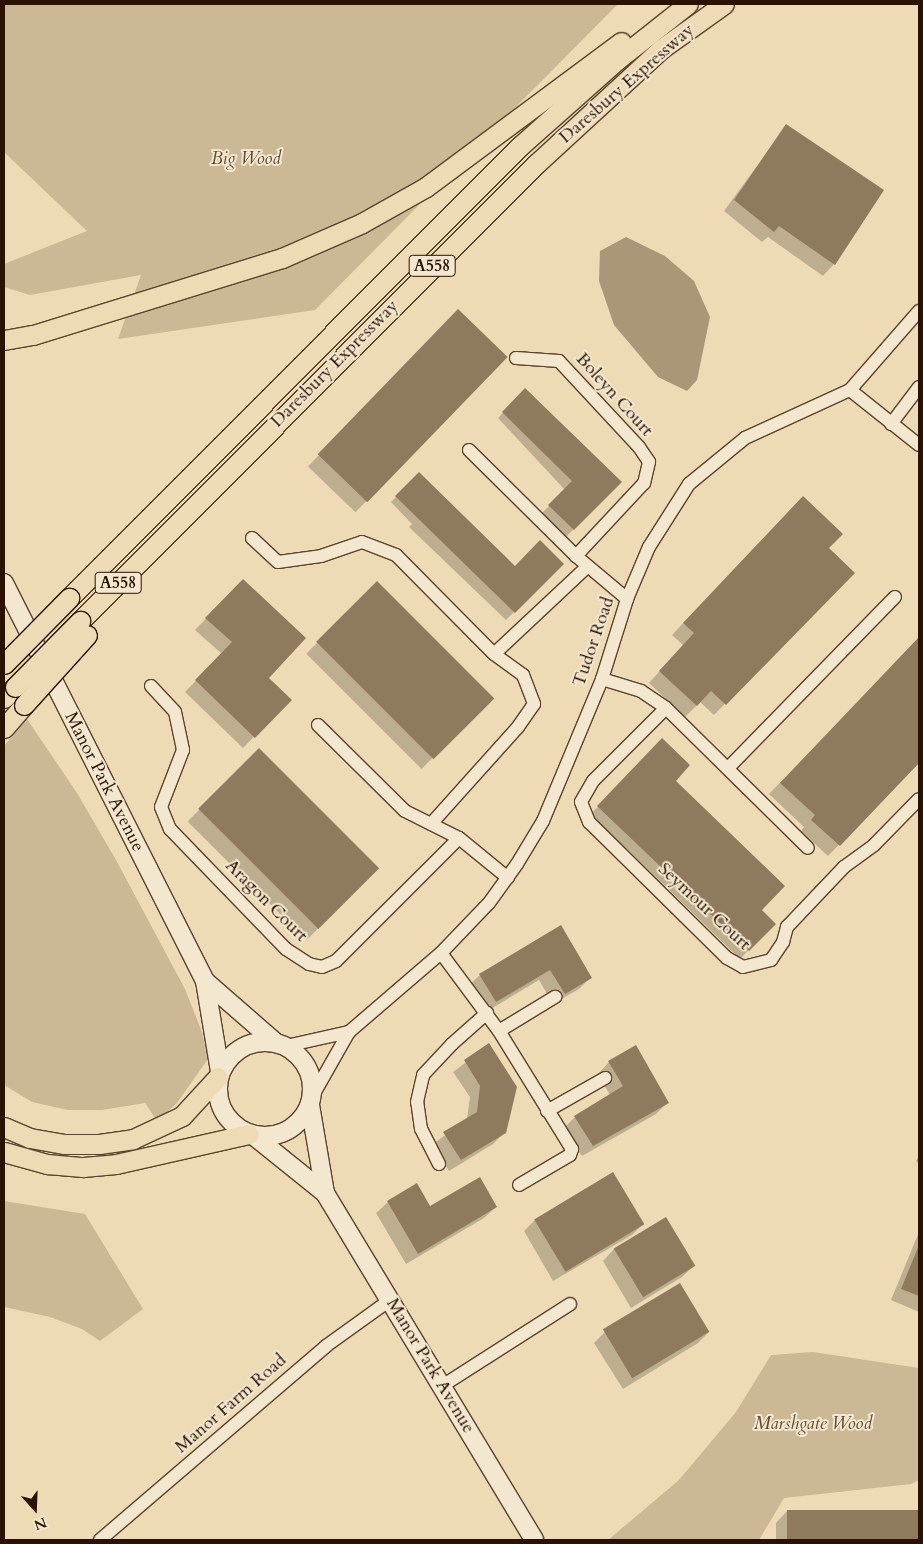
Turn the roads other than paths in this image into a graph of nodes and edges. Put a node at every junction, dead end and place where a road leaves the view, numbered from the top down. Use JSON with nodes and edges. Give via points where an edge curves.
{"nodes":[{"id":1,"x":676,"y":4,"type":"edge"},
{"id":2,"x":688,"y":4,"type":"edge"},
{"id":3,"x":724,"y":4,"type":"edge"},
{"id":4,"x":919,"y":312,"type":"edge"},
{"id":5,"x":4,"y":340,"type":"edge"},
{"id":6,"x":516,"y":358,"type":"dead end"},
{"id":7,"x":919,"y":387,"type":"edge"},
{"id":8,"x":850,"y":390,"type":"junction"},
{"id":9,"x":891,"y":424,"type":"junction"},
{"id":10,"x":919,"y":445,"type":"edge"},
{"id":11,"x":469,"y":450,"type":"dead end"},
{"id":12,"x":252,"y":538,"type":"dead end"},
{"id":13,"x":576,"y":556,"type":"junction"},
{"id":14,"x":587,"y":567,"type":"junction"},
{"id":15,"x":4,"y":583,"type":"edge"},
{"id":16,"x":895,"y":597,"type":"dead end"},
{"id":17,"x":627,"y":599,"type":"junction"},
{"id":18,"x":83,"y":628,"type":"junction"},
{"id":19,"x":494,"y":654,"type":"junction"},
{"id":20,"x":4,"y":664,"type":"edge"},
{"id":21,"x":602,"y":679,"type":"junction"},
{"id":22,"x":152,"y":686,"type":"dead end"},
{"id":23,"x":9,"y":693,"type":"edge"},
{"id":24,"x":666,"y":708,"type":"junction"},
{"id":25,"x":318,"y":726,"type":"dead end"},
{"id":26,"x":4,"y":728,"type":"edge"},
{"id":27,"x":728,"y":768,"type":"junction"},
{"id":28,"x":919,"y":799,"type":"edge"},
{"id":29,"x":431,"y":824,"type":"junction"},
{"id":30,"x":460,"y":838,"type":"junction"},
{"id":31,"x":808,"y":848,"type":"dead end"},
{"id":32,"x":508,"y":878,"type":"junction"},
{"id":33,"x":441,"y":953,"type":"junction"},
{"id":34,"x":205,"y":981,"type":"junction"},
{"id":35,"x":555,"y":997,"type":"dead end"},
{"id":36,"x":487,"y":1013,"type":"junction"},
{"id":37,"x":499,"y":1030,"type":"junction"},
{"id":38,"x":349,"y":1032,"type":"junction"},
{"id":39,"x":281,"y":1044,"type":"junction"},
{"id":40,"x":219,"y":1074,"type":"junction"},
{"id":41,"x":604,"y":1078,"type":"dead end"},
{"id":42,"x":311,"y":1101,"type":"junction"},
{"id":43,"x":546,"y":1110,"type":"junction"},
{"id":44,"x":4,"y":1127,"type":"edge"},
{"id":45,"x":252,"y":1135,"type":"junction"},
{"id":46,"x":4,"y":1152,"type":"edge"},
{"id":47,"x":440,"y":1164,"type":"dead end"},
{"id":48,"x":519,"y":1185,"type":"dead end"},
{"id":49,"x":325,"y":1193,"type":"junction"},
{"id":50,"x":390,"y":1300,"type":"junction"},
{"id":51,"x":570,"y":1304,"type":"dead end"},
{"id":52,"x":442,"y":1386,"type":"junction"},
{"id":53,"x":100,"y":1540,"type":"edge"},
{"id":54,"x":534,"y":1540,"type":"edge"}],
"edges":[{"from":1,"to":5,"type":"main road","via":[[426,187],[362,223],[273,262],[42,332]]},
{"from":2,"to":20,"type":"main road","name":"Daresbury Expressway","number":"A558","bridge":true,"via":[[617,60],[520,146]]},
{"from":3,"to":18,"type":"main road","name":"Daresbury Expressway","number":"A558","via":[[661,49],[536,164],[155,546]]},
{"from":4,"to":8,"type":"street","name":"Tudor Road"},
{"from":6,"to":13,"type":"street","name":"Boleyn Court","via":[[559,361],[639,446],[649,462],[644,484]]},
{"from":7,"to":9,"type":"street"},
{"from":8,"to":9,"type":"street"},
{"from":8,"to":17,"type":"street","name":"Tudor Road","via":[[745,438],[689,484],[649,547]]},
{"from":9,"to":10,"type":"street"},
{"from":11,"to":13,"type":"street"},
{"from":12,"to":19,"type":"street","via":[[278,562],[321,556],[362,542],[396,555]]},
{"from":13,"to":14,"type":"street"},
{"from":14,"to":17,"type":"street"},
{"from":14,"to":19,"type":"street"},
{"from":15,"to":34,"type":"street","name":"Manor Park Avenue"},
{"from":16,"to":27,"type":"street"},
{"from":17,"to":21,"type":"street","name":"Tudor Road"},
{"from":18,"to":23,"type":"main road","bridge":true},
{"from":18,"to":26,"type":"main road","bridge":true},
{"from":19,"to":29,"type":"street","via":[[523,675],[534,704]]},
{"from":21,"to":24,"type":"street","via":[[642,691]]},
{"from":21,"to":32,"type":"street","name":"Tudor Road","via":[[543,821]]},
{"from":22,"to":30,"type":"street","name":"Aragon Court","via":[[175,712],[183,750],[161,807],[170,829],[286,949],[309,964],[322,967],[336,961]]},
{"from":24,"to":27,"type":"street"},
{"from":24,"to":28,"type":"street","name":"Seymour Court","via":[[593,781],[581,802],[589,822],[728,958],[744,968],[771,960],[783,942],[787,927],[844,867],[874,845]]},
{"from":25,"to":29,"type":"street","via":[[405,811]]},
{"from":27,"to":31,"type":"street"},
{"from":29,"to":30,"type":"street"},
{"from":30,"to":32,"type":"street"},
{"from":32,"to":33,"type":"street","name":"Tudor Road"},
{"from":33,"to":36,"type":"street"},
{"from":33,"to":38,"type":"street","name":"Tudor Road"},
{"from":34,"to":39,"type":"street","name":"Manor Park Avenue"},
{"from":34,"to":40,"type":"street","name":"Manor Park Avenue"},
{"from":35,"to":37,"type":"street"},
{"from":36,"to":37,"type":"street"},
{"from":36,"to":47,"type":"street","via":[[423,1075],[417,1102],[422,1129]]},
{"from":37,"to":43,"type":"street"},
{"from":38,"to":39,"type":"street","name":"Tudor Road"},
{"from":38,"to":42,"type":"street","name":"Tudor Road"},
{"from":39,"to":40,"type":"street","via":[[262,1042],[243,1047],[227,1060]]},
{"from":39,"to":42,"type":"street","via":[[307,1067]]},
{"from":40,"to":44,"type":"main road","via":[[182,1116],[133,1139],[99,1144],[64,1144],[30,1138]]},
{"from":40,"to":45,"type":"street","via":[[220,1105],[226,1118]]},
{"from":41,"to":43,"type":"street"},
{"from":42,"to":45,"type":"street","via":[[294,1127],[274,1135]]},
{"from":42,"to":49,"type":"street","name":"Manor Park Avenue"},
{"from":43,"to":48,"type":"street","via":[[572,1149],[570,1155]]},
{"from":45,"to":46,"type":"main road","via":[[116,1164],[47,1164]]},
{"from":45,"to":49,"type":"street","name":"Manor Park Avenue"},
{"from":49,"to":50,"type":"street","name":"Manor Park Avenue"},
{"from":50,"to":52,"type":"street","name":"Manor Park Avenue"},
{"from":50,"to":53,"type":"street","name":"Manor Farm Road","via":[[326,1346]]},
{"from":51,"to":52,"type":"street"},
{"from":52,"to":54,"type":"street","name":"Manor Park Avenue"}]}
